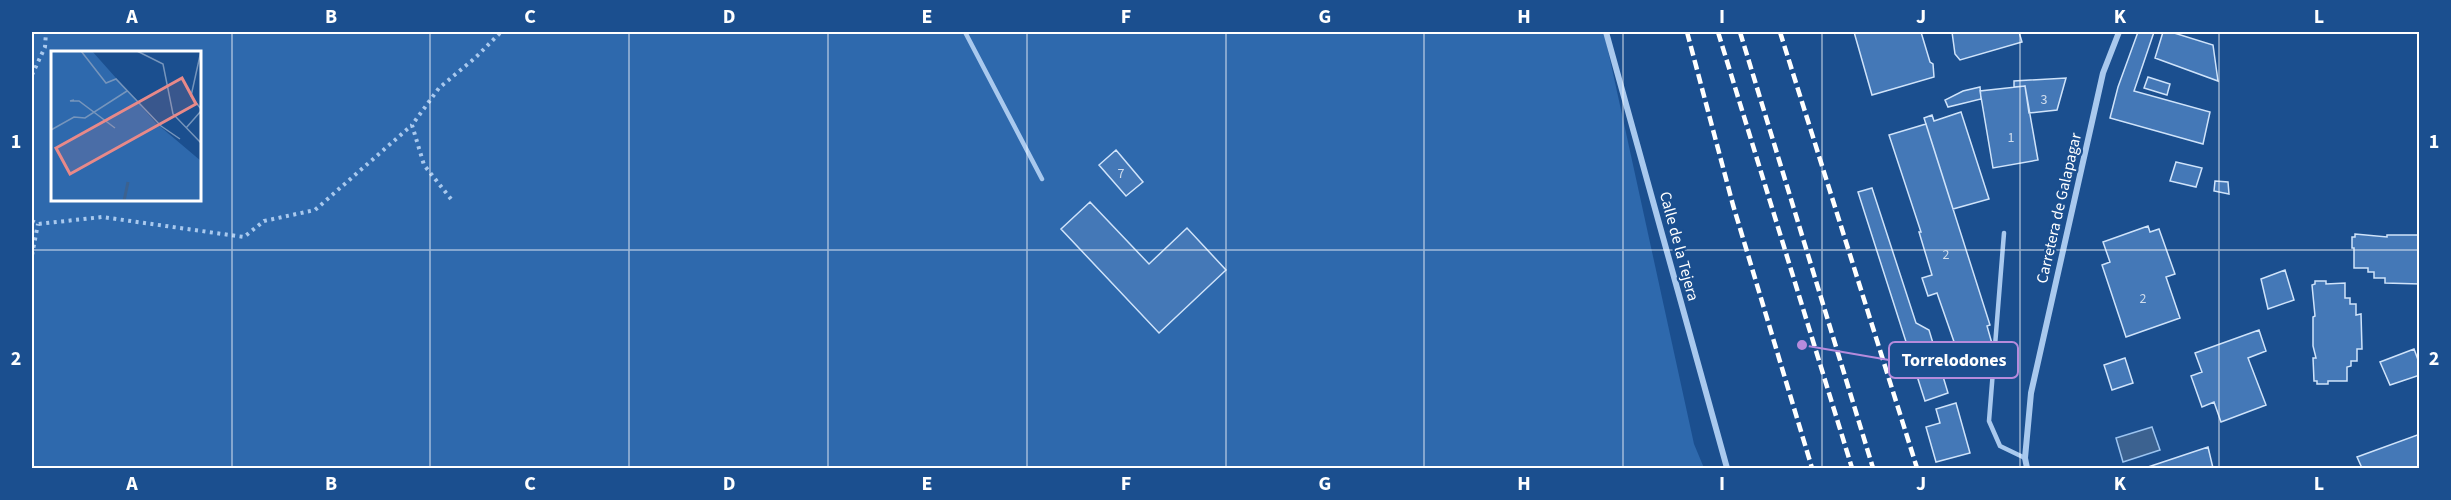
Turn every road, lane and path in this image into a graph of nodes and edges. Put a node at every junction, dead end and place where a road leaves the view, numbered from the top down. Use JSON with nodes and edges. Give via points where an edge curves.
{"nodes":[{"id":1,"x":46,"y":32,"type":"edge"},
{"id":2,"x":501,"y":32,"type":"edge"},
{"id":3,"x":965,"y":32,"type":"edge"},
{"id":4,"x":1606,"y":32,"type":"edge"},
{"id":5,"x":2119,"y":32,"type":"edge"},
{"id":6,"x":32,"y":75,"type":"edge"},
{"id":7,"x":412,"y":125,"type":"junction"},
{"id":8,"x":1042,"y":179,"type":"dead end"},
{"id":9,"x":451,"y":199,"type":"dead end"},
{"id":10,"x":32,"y":221,"type":"edge"},
{"id":11,"x":38,"y":224,"type":"junction"},
{"id":12,"x":2004,"y":232,"type":"dead end"},
{"id":13,"x":32,"y":255,"type":"edge"},
{"id":14,"x":2025,"y":459,"type":"junction"},
{"id":15,"x":1727,"y":468,"type":"edge"},
{"id":16,"x":2027,"y":468,"type":"edge"}],
"edges":[{"from":1,"to":6,"type":"path","via":[[45,47]]},
{"from":2,"to":7,"type":"path","via":[[439,88]]},
{"from":3,"to":8,"type":"lane"},
{"from":4,"to":15,"type":"street","name":"Calle de la Tejera"},
{"from":5,"to":14,"type":"street","name":"Carretera de Galapagar","via":[[2103,73],[2031,393]]},
{"from":7,"to":9,"type":"path","via":[[424,165]]},
{"from":7,"to":11,"type":"path","via":[[315,210],[264,221],[244,237],[102,217]]},
{"from":10,"to":11,"type":"path"},
{"from":11,"to":13,"type":"path"},
{"from":12,"to":14,"type":"lane","via":[[1989,422],[2000,446]]},
{"from":14,"to":16,"type":"street","name":"Carretera de Galapagar"}]}
